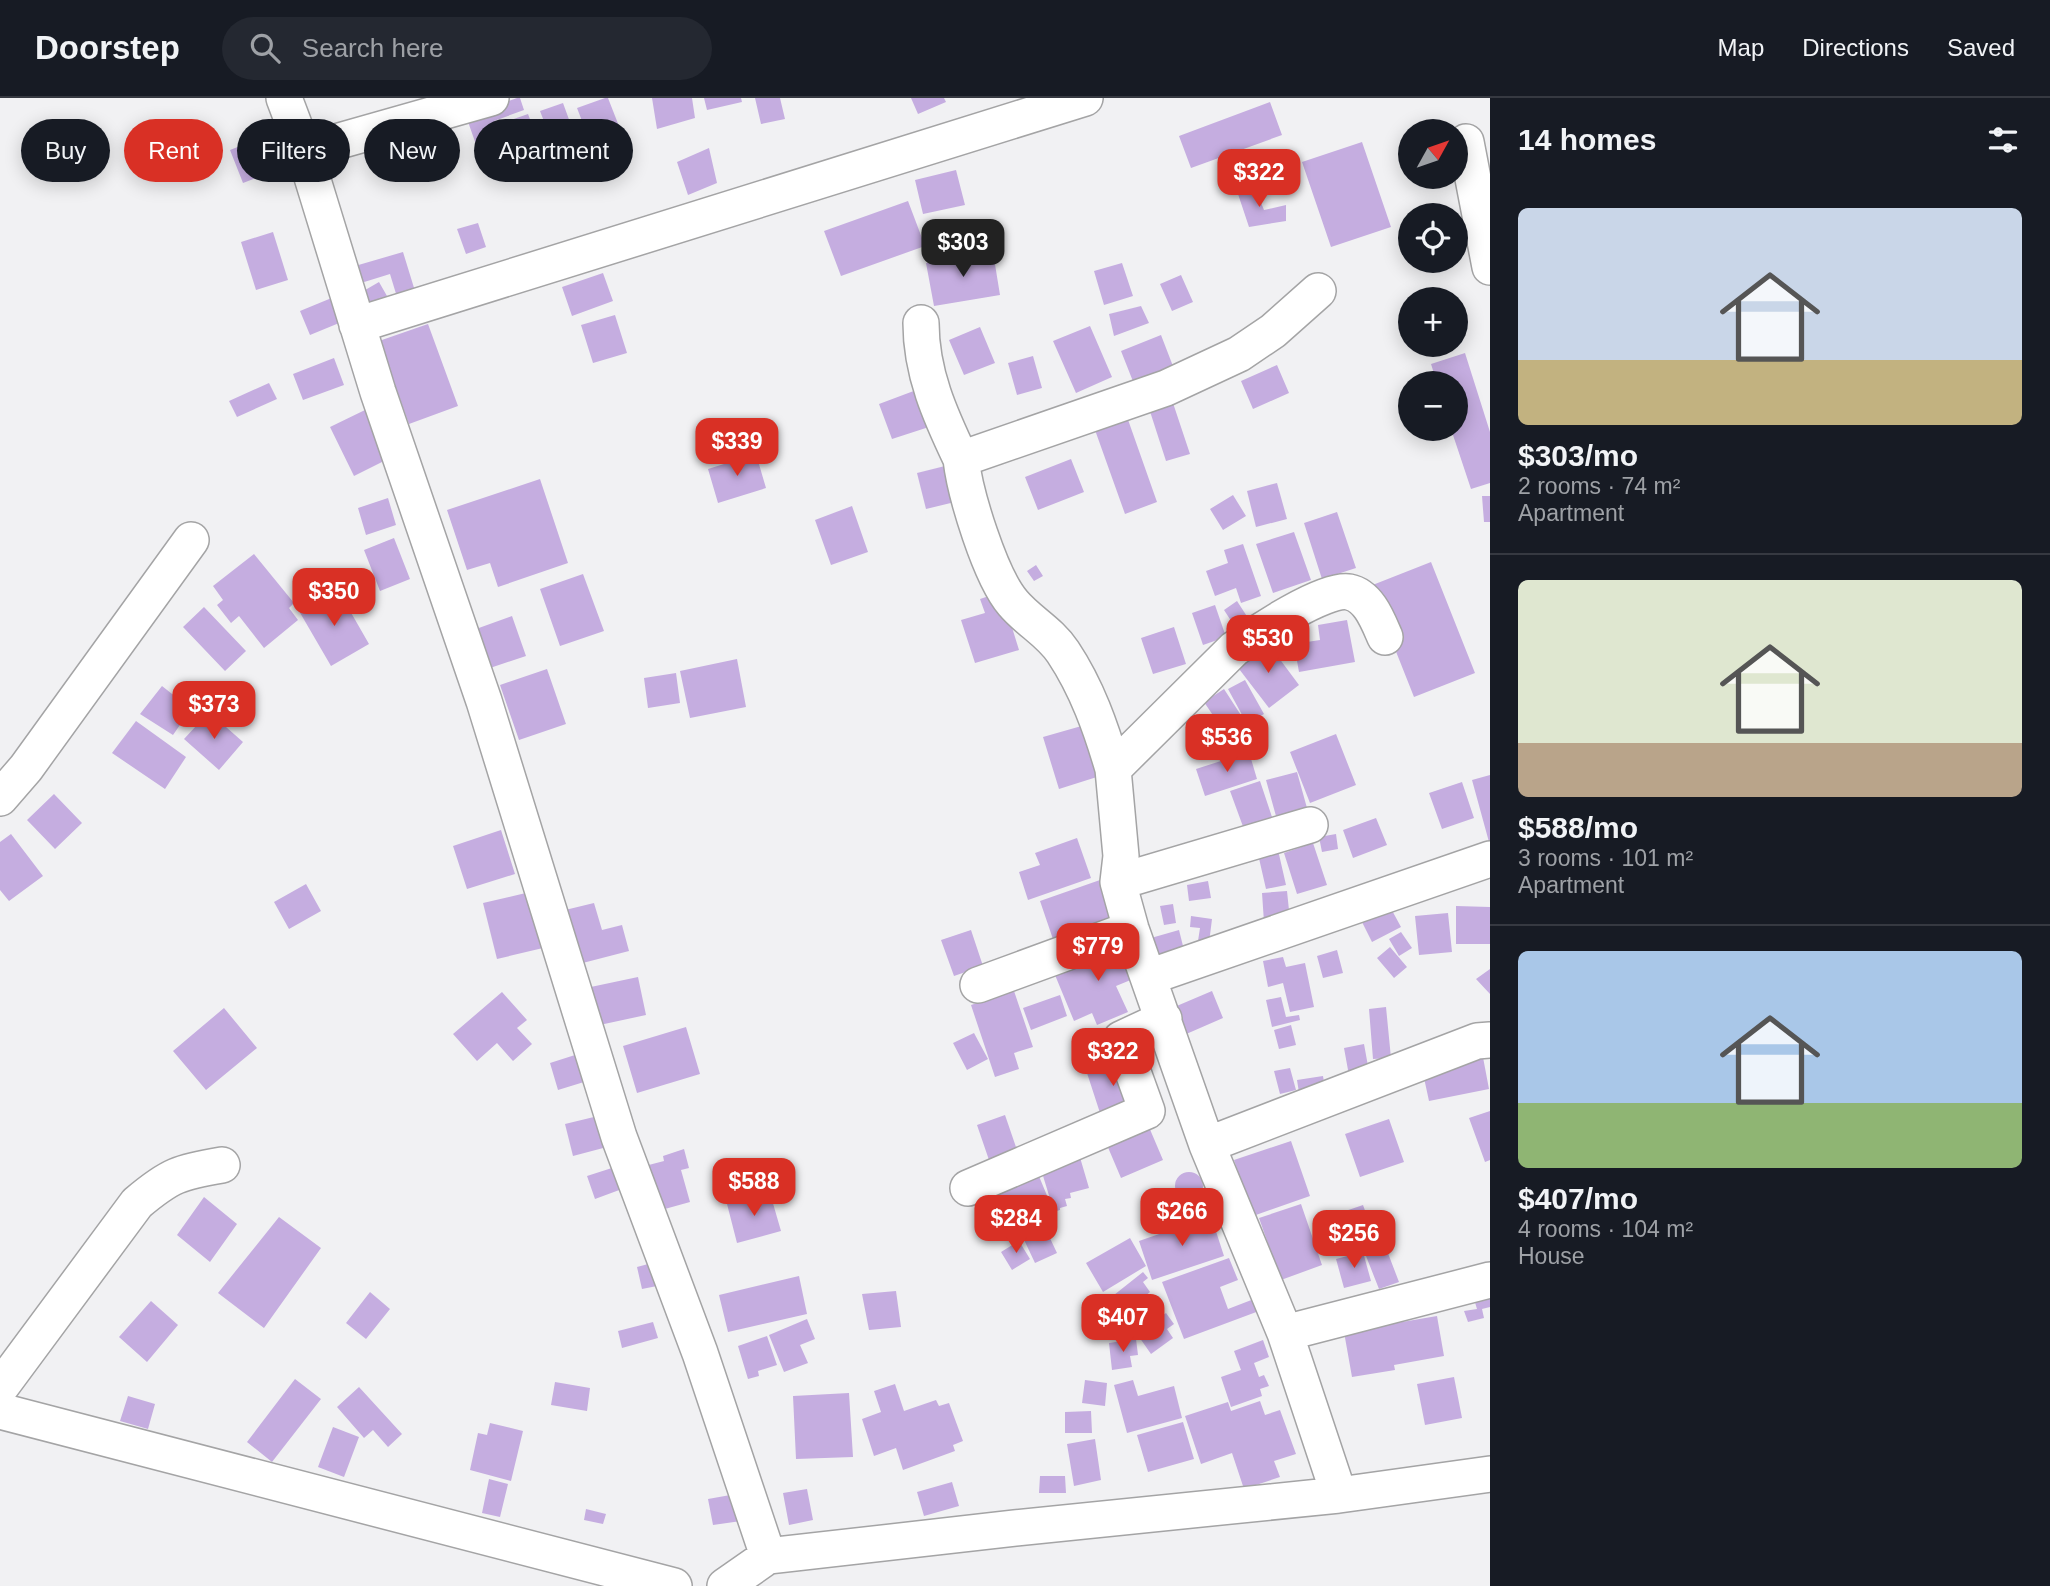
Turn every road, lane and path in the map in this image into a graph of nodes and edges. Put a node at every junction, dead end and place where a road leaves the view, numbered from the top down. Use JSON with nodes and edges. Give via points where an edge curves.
{"nodes":[{"id":1,"x":284,"y":98,"type":"edge"},
{"id":2,"x":491,"y":98,"type":"edge"},
{"id":3,"x":1085,"y":98,"type":"edge"},
{"id":4,"x":982,"y":113,"type":"edge"},
{"id":5,"x":292,"y":119,"type":"edge"},
{"id":6,"x":350,"y":138,"type":"edge"},
{"id":7,"x":1468,"y":152,"type":"edge"},
{"id":8,"x":313,"y":182,"type":"edge"},
{"id":9,"x":1490,"y":267,"type":"edge"},
{"id":10,"x":1318,"y":291,"type":"dead end"},
{"id":11,"x":921,"y":323,"type":"dead end"},
{"id":12,"x":357,"y":325,"type":"junction"},
{"id":13,"x":961,"y":459,"type":"junction"},
{"id":14,"x":191,"y":540,"type":"dead end"},
{"id":15,"x":1385,"y":637,"type":"dead end"},
{"id":16,"x":1114,"y":769,"type":"junction"},
{"id":17,"x":0,"y":798,"type":"edge"},
{"id":18,"x":1310,"y":825,"type":"dead end"},
{"id":19,"x":1490,"y":859,"type":"edge"},
{"id":20,"x":1118,"y":882,"type":"junction"},
{"id":21,"x":1130,"y":929,"type":"junction"},
{"id":22,"x":1149,"y":976,"type":"junction"},
{"id":23,"x":978,"y":985,"type":"dead end"},
{"id":24,"x":1164,"y":1019,"type":"junction"},
{"id":25,"x":1490,"y":1040,"type":"edge"},
{"id":26,"x":1207,"y":1145,"type":"junction"},
{"id":27,"x":222,"y":1165,"type":"dead end"},
{"id":28,"x":968,"y":1188,"type":"dead end"},
{"id":29,"x":1490,"y":1280,"type":"edge"},
{"id":30,"x":1285,"y":1333,"type":"junction"},
{"id":31,"x":0,"y":1388,"type":"edge"},
{"id":32,"x":0,"y":1411,"type":"edge"},
{"id":33,"x":1490,"y":1474,"type":"edge"},
{"id":34,"x":1339,"y":1495,"type":"junction"},
{"id":35,"x":768,"y":1556,"type":"junction"},
{"id":36,"x":674,"y":1586,"type":"edge"},
{"id":37,"x":725,"y":1586,"type":"edge"}],
"edges":[{"from":1,"to":5,"type":"street"},
{"from":2,"to":6,"type":"street"},
{"from":3,"to":4,"type":"street"},
{"from":4,"to":12,"type":"street"},
{"from":7,"to":9,"type":"street"},
{"from":8,"to":12,"type":"street"},
{"from":10,"to":13,"type":"street","via":[[1239,354],[1166,388]]},
{"from":11,"to":13,"type":"street","via":[[921,349],[934,402]]},
{"from":12,"to":35,"type":"street","via":[[484,701],[619,1137],[700,1353]]},
{"from":13,"to":16,"type":"street","via":[[971,508],[1000,581],[1012,602],[1048,635],[1081,681]]},
{"from":14,"to":17,"type":"street"},
{"from":15,"to":16,"type":"street","via":[[1375,613],[1349,591],[1291,613],[1234,649]]},
{"from":16,"to":20,"type":"street","via":[[1121,856]]},
{"from":18,"to":20,"type":"street"},
{"from":19,"to":22,"type":"street"},
{"from":20,"to":21,"type":"street"},
{"from":21,"to":22,"type":"street"},
{"from":21,"to":23,"type":"street"},
{"from":22,"to":24,"type":"street"},
{"from":24,"to":26,"type":"street"},
{"from":24,"to":28,"type":"street","via":[[1121,1039],[1147,1111]]},
{"from":25,"to":26,"type":"street","via":[[1477,1041]]},
{"from":26,"to":30,"type":"street"},
{"from":27,"to":31,"type":"street","via":[[184,1171],[137,1203]]},
{"from":29,"to":30,"type":"street"},
{"from":30,"to":34,"type":"street"},
{"from":32,"to":36,"type":"street"},
{"from":33,"to":34,"type":"street"},
{"from":34,"to":35,"type":"street"},
{"from":35,"to":37,"type":"street"}]}
